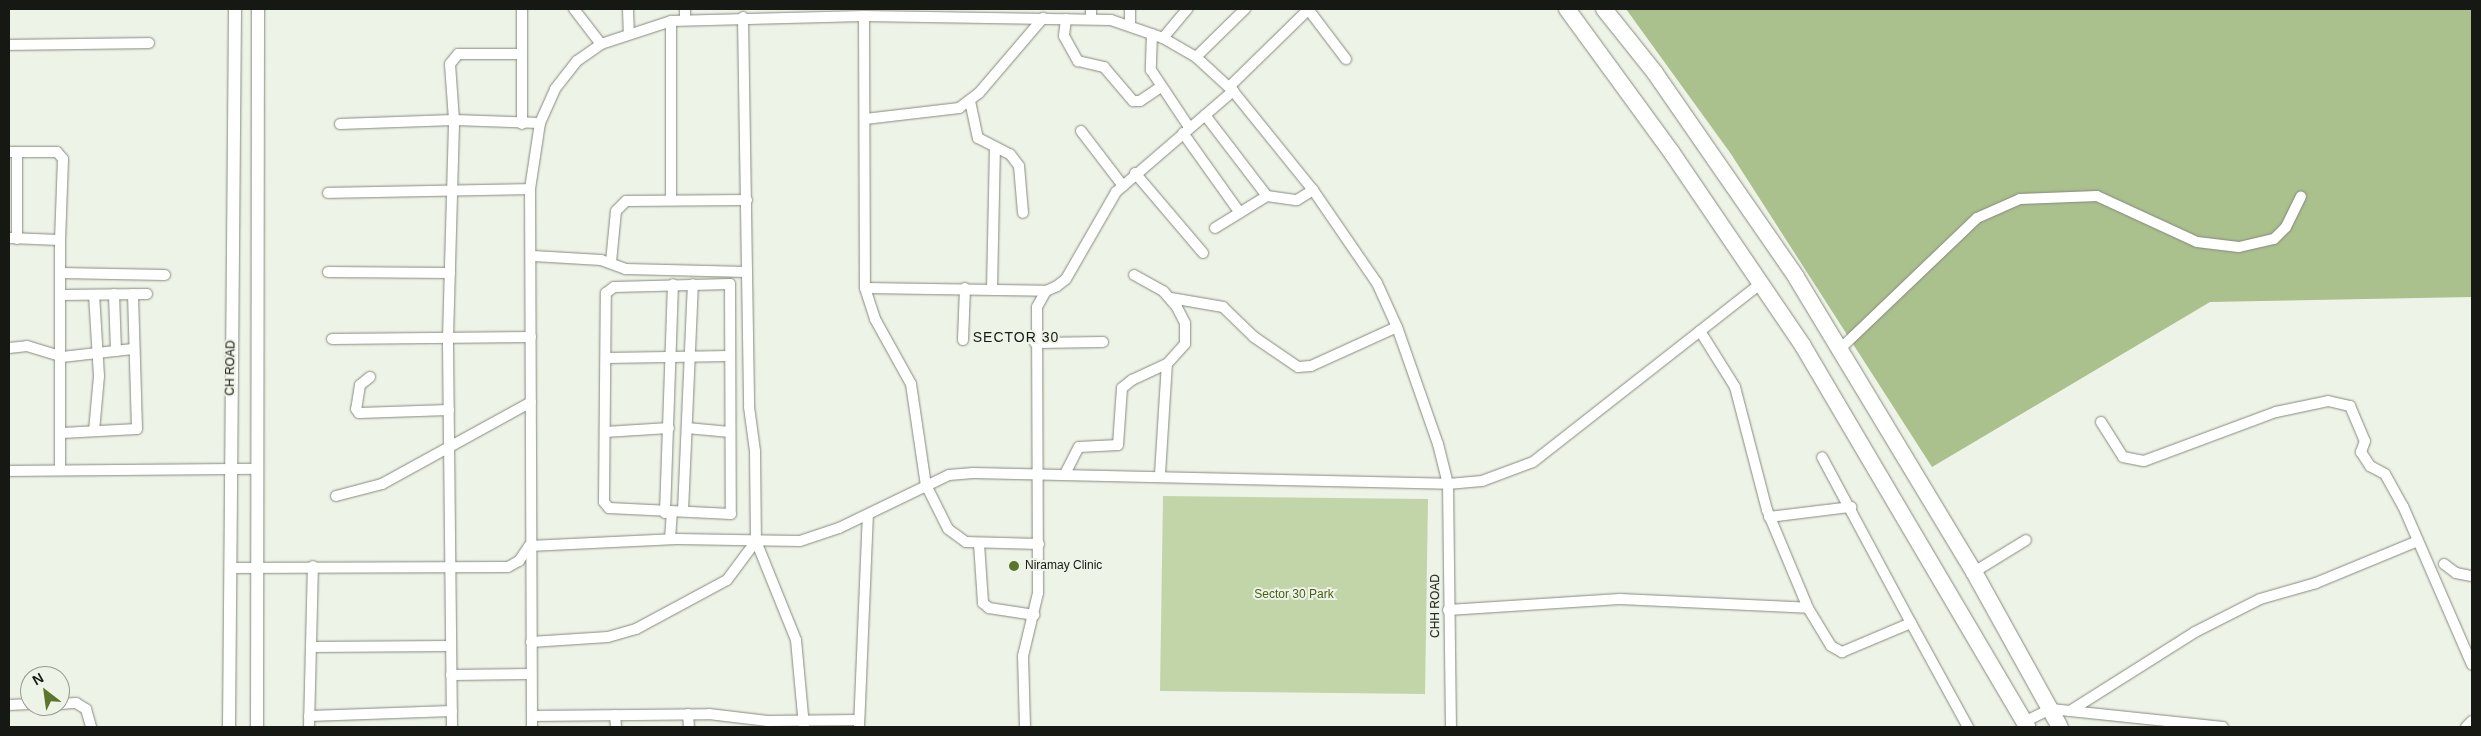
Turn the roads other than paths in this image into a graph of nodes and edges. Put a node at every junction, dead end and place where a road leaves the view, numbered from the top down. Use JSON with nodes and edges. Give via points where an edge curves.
{"nodes":[{"id":1,"x":235,"y":9,"type":"edge"},
{"id":2,"x":258,"y":9,"type":"edge"},
{"id":3,"x":522,"y":9,"type":"edge"},
{"id":4,"x":574,"y":9,"type":"edge"},
{"id":5,"x":628,"y":9,"type":"edge"},
{"id":6,"x":1130,"y":9,"type":"edge"},
{"id":7,"x":1188,"y":9,"type":"edge"},
{"id":8,"x":1245,"y":9,"type":"edge"},
{"id":9,"x":1308,"y":9,"type":"edge"},
{"id":10,"x":1567,"y":9,"type":"edge"},
{"id":11,"x":1604,"y":9,"type":"edge"},
{"id":12,"x":786,"y":13,"type":"edge"},
{"id":13,"x":985,"y":13,"type":"edge"},
{"id":14,"x":685,"y":14,"type":"edge"},
{"id":15,"x":1091,"y":14,"type":"edge"},
{"id":16,"x":1060,"y":15,"type":"edge"},
{"id":17,"x":864,"y":16,"type":"junction"},
{"id":18,"x":743,"y":17,"type":"junction"},
{"id":19,"x":1043,"y":18,"type":"junction"},
{"id":20,"x":671,"y":21,"type":"junction"},
{"id":21,"x":1130,"y":24,"type":"junction"},
{"id":22,"x":629,"y":33,"type":"junction"},
{"id":23,"x":1152,"y":34,"type":"junction"},
{"id":24,"x":1163,"y":38,"type":"junction"},
{"id":25,"x":149,"y":43,"type":"dead end"},
{"id":26,"x":9,"y":44,"type":"edge"},
{"id":27,"x":601,"y":44,"type":"junction"},
{"id":28,"x":522,"y":54,"type":"junction"},
{"id":29,"x":1196,"y":56,"type":"junction"},
{"id":30,"x":1346,"y":59,"type":"dead end"},
{"id":31,"x":1161,"y":87,"type":"junction"},
{"id":32,"x":1231,"y":89,"type":"junction"},
{"id":33,"x":970,"y":101,"type":"junction"},
{"id":34,"x":1205,"y":115,"type":"junction"},
{"id":35,"x":865,"y":119,"type":"junction"},
{"id":36,"x":454,"y":120,"type":"junction"},
{"id":37,"x":540,"y":123,"type":"junction"},
{"id":38,"x":340,"y":124,"type":"dead end"},
{"id":39,"x":522,"y":124,"type":"junction"},
{"id":40,"x":1081,"y":130,"type":"dead end"},
{"id":41,"x":1186,"y":130,"type":"junction"},
{"id":42,"x":995,"y":148,"type":"junction"},
{"id":43,"x":13,"y":152,"type":"edge"},
{"id":44,"x":1135,"y":173,"type":"junction"},
{"id":45,"x":1122,"y":186,"type":"junction"},
{"id":46,"x":530,"y":189,"type":"junction"},
{"id":47,"x":1313,"y":190,"type":"junction"},
{"id":48,"x":451,"y":192,"type":"junction"},
{"id":49,"x":328,"y":193,"type":"dead end"},
{"id":50,"x":1267,"y":196,"type":"junction"},
{"id":51,"x":2302,"y":196,"type":"dead end"},
{"id":52,"x":672,"y":200,"type":"junction"},
{"id":53,"x":747,"y":200,"type":"junction"},
{"id":54,"x":1023,"y":213,"type":"dead end"},
{"id":55,"x":1240,"y":213,"type":"junction"},
{"id":56,"x":1215,"y":228,"type":"dead end"},
{"id":57,"x":13,"y":239,"type":"edge"},
{"id":58,"x":60,"y":240,"type":"junction"},
{"id":59,"x":1203,"y":253,"type":"dead end"},
{"id":60,"x":533,"y":256,"type":"junction"},
{"id":61,"x":611,"y":262,"type":"junction"},
{"id":62,"x":684,"y":270,"type":"junction"},
{"id":63,"x":328,"y":272,"type":"dead end"},
{"id":64,"x":747,"y":272,"type":"junction"},
{"id":65,"x":60,"y":273,"type":"junction"},
{"id":66,"x":450,"y":273,"type":"junction"},
{"id":67,"x":165,"y":275,"type":"dead end"},
{"id":68,"x":1134,"y":275,"type":"dead end"},
{"id":69,"x":1761,"y":283,"type":"junction"},
{"id":70,"x":678,"y":284,"type":"junction"},
{"id":71,"x":693,"y":284,"type":"junction"},
{"id":72,"x":866,"y":288,"type":"junction"},
{"id":73,"x":964,"y":288,"type":"junction"},
{"id":74,"x":992,"y":289,"type":"junction"},
{"id":75,"x":1046,"y":291,"type":"junction"},
{"id":76,"x":94,"y":294,"type":"junction"},
{"id":77,"x":114,"y":294,"type":"junction"},
{"id":78,"x":133,"y":294,"type":"junction"},
{"id":79,"x":147,"y":294,"type":"dead end"},
{"id":80,"x":61,"y":295,"type":"junction"},
{"id":81,"x":1171,"y":298,"type":"junction"},
{"id":82,"x":1397,"y":327,"type":"junction"},
{"id":83,"x":1700,"y":331,"type":"junction"},
{"id":84,"x":531,"y":336,"type":"junction"},
{"id":85,"x":448,"y":338,"type":"junction"},
{"id":86,"x":332,"y":340,"type":"dead end"},
{"id":87,"x":963,"y":340,"type":"dead end"},
{"id":88,"x":1103,"y":342,"type":"dead end"},
{"id":89,"x":1035,"y":343,"type":"junction"},
{"id":90,"x":9,"y":348,"type":"edge"},
{"id":91,"x":1841,"y":348,"type":"junction"},
{"id":92,"x":133,"y":349,"type":"junction"},
{"id":93,"x":116,"y":351,"type":"junction"},
{"id":94,"x":98,"y":353,"type":"junction"},
{"id":95,"x":690,"y":356,"type":"junction"},
{"id":96,"x":730,"y":356,"type":"junction"},
{"id":97,"x":62,"y":357,"type":"junction"},
{"id":98,"x":670,"y":357,"type":"junction"},
{"id":99,"x":606,"y":358,"type":"junction"},
{"id":100,"x":1168,"y":364,"type":"junction"},
{"id":101,"x":370,"y":377,"type":"dead end"},
{"id":102,"x":531,"y":402,"type":"junction"},
{"id":103,"x":449,"y":410,"type":"junction"},
{"id":104,"x":2101,"y":422,"type":"dead end"},
{"id":105,"x":669,"y":428,"type":"junction"},
{"id":106,"x":687,"y":428,"type":"junction"},
{"id":107,"x":94,"y":431,"type":"junction"},
{"id":108,"x":605,"y":432,"type":"junction"},
{"id":109,"x":730,"y":432,"type":"junction"},
{"id":110,"x":62,"y":434,"type":"junction"},
{"id":111,"x":449,"y":446,"type":"junction"},
{"id":112,"x":1822,"y":457,"type":"dead end"},
{"id":113,"x":60,"y":468,"type":"junction"},
{"id":114,"x":229,"y":468,"type":"junction"},
{"id":115,"x":257,"y":469,"type":"junction"},
{"id":116,"x":9,"y":471,"type":"edge"},
{"id":117,"x":1037,"y":472,"type":"junction"},
{"id":118,"x":1066,"y":472,"type":"junction"},
{"id":119,"x":1160,"y":474,"type":"junction"},
{"id":120,"x":1448,"y":484,"type":"junction"},
{"id":121,"x":926,"y":485,"type":"junction"},
{"id":122,"x":336,"y":496,"type":"dead end"},
{"id":123,"x":1851,"y":507,"type":"junction"},
{"id":124,"x":683,"y":511,"type":"junction"},
{"id":125,"x":669,"y":512,"type":"junction"},
{"id":126,"x":868,"y":515,"type":"junction"},
{"id":127,"x":1769,"y":516,"type":"junction"},
{"id":128,"x":670,"y":539,"type":"junction"},
{"id":129,"x":2026,"y":540,"type":"dead end"},
{"id":130,"x":756,"y":541,"type":"junction"},
{"id":131,"x":2418,"y":541,"type":"junction"},
{"id":132,"x":980,"y":544,"type":"junction"},
{"id":133,"x":1039,"y":544,"type":"junction"},
{"id":134,"x":529,"y":546,"type":"junction"},
{"id":135,"x":2444,"y":564,"type":"dead end"},
{"id":136,"x":257,"y":566,"type":"junction"},
{"id":137,"x":313,"y":566,"type":"junction"},
{"id":138,"x":450,"y":566,"type":"junction"},
{"id":139,"x":230,"y":568,"type":"junction"},
{"id":140,"x":1974,"y":572,"type":"junction"},
{"id":141,"x":2472,"y":576,"type":"edge"},
{"id":142,"x":1808,"y":608,"type":"junction"},
{"id":143,"x":1448,"y":610,"type":"junction"},
{"id":144,"x":1034,"y":614,"type":"junction"},
{"id":145,"x":1911,"y":623,"type":"junction"},
{"id":146,"x":531,"y":642,"type":"junction"},
{"id":147,"x":451,"y":646,"type":"junction"},
{"id":148,"x":311,"y":647,"type":"junction"},
{"id":149,"x":2472,"y":665,"type":"edge"},
{"id":150,"x":531,"y":674,"type":"junction"},
{"id":151,"x":451,"y":675,"type":"junction"},
{"id":152,"x":70,"y":703,"type":"edge"},
{"id":153,"x":2051,"y":710,"type":"junction"},
{"id":154,"x":452,"y":711,"type":"junction"},
{"id":155,"x":2070,"y":711,"type":"junction"},
{"id":156,"x":688,"y":714,"type":"junction"},
{"id":157,"x":615,"y":715,"type":"junction"},
{"id":158,"x":309,"y":716,"type":"junction"},
{"id":159,"x":532,"y":716,"type":"junction"},
{"id":160,"x":2472,"y":721,"type":"edge"},
{"id":161,"x":804,"y":724,"type":"edge"},
{"id":162,"x":858,"y":724,"type":"edge"},
{"id":163,"x":2025,"y":725,"type":"edge"},
{"id":164,"x":91,"y":727,"type":"edge"},
{"id":165,"x":229,"y":727,"type":"edge"},
{"id":166,"x":257,"y":727,"type":"edge"},
{"id":167,"x":309,"y":727,"type":"edge"},
{"id":168,"x":452,"y":727,"type":"edge"},
{"id":169,"x":532,"y":727,"type":"edge"},
{"id":170,"x":616,"y":727,"type":"edge"},
{"id":171,"x":689,"y":727,"type":"edge"},
{"id":172,"x":1025,"y":727,"type":"edge"},
{"id":173,"x":1451,"y":727,"type":"edge"},
{"id":174,"x":1968,"y":727,"type":"edge"},
{"id":175,"x":2060,"y":727,"type":"edge"},
{"id":176,"x":2223,"y":727,"type":"edge"},
{"id":177,"x":2466,"y":727,"type":"edge"}],
"edges":[{"from":1,"to":114,"type":"street","name":"CH ROAD"},
{"from":2,"to":115,"type":"street","name":"CH ROAD"},
{"from":3,"to":28,"type":"street"},
{"from":4,"to":27,"type":"street"},
{"from":5,"to":22,"type":"street"},
{"from":6,"to":21,"type":"street"},
{"from":7,"to":24,"type":"street"},
{"from":8,"to":29,"type":"street"},
{"from":9,"to":30,"type":"street"},
{"from":9,"to":32,"type":"street"},
{"from":10,"to":69,"type":"highway"},
{"from":11,"to":91,"type":"highway","via":[[1660,82],[1796,276]]},
{"from":12,"to":17,"type":"street","name":"CHH ROAD"},
{"from":12,"to":18,"type":"street","name":"CHH ROAD"},
{"from":13,"to":17,"type":"street","name":"CHH ROAD"},
{"from":13,"to":19,"type":"street","name":"CHH ROAD"},
{"from":14,"to":18,"type":"street","name":"CHH ROAD"},
{"from":14,"to":20,"type":"street","name":"CHH ROAD"},
{"from":15,"to":16,"type":"street","name":"CHH ROAD"},
{"from":15,"to":21,"type":"street","name":"CHH ROAD"},
{"from":16,"to":19,"type":"street","name":"CHH ROAD"},
{"from":16,"to":31,"type":"street","via":[[1064,36],[1078,61],[1104,66],[1133,101],[1140,101]]},
{"from":17,"to":35,"type":"street"},
{"from":18,"to":53,"type":"street"},
{"from":19,"to":33,"type":"street"},
{"from":20,"to":22,"type":"street","name":"CHH ROAD"},
{"from":20,"to":52,"type":"street"},
{"from":21,"to":23,"type":"street","name":"CHH ROAD"},
{"from":22,"to":27,"type":"street","name":"CHH ROAD"},
{"from":23,"to":24,"type":"street","name":"CHH ROAD"},
{"from":23,"to":31,"type":"street","via":[[1150,64]]},
{"from":24,"to":29,"type":"street","name":"CHH ROAD"},
{"from":25,"to":26,"type":"street"},
{"from":27,"to":37,"type":"street","name":"CHH ROAD","via":[[577,62],[555,89]]},
{"from":28,"to":36,"type":"street","via":[[458,54],[453,58],[450,64]]},
{"from":28,"to":39,"type":"street"},
{"from":29,"to":32,"type":"street","name":"CHH ROAD"},
{"from":31,"to":41,"type":"street"},
{"from":32,"to":34,"type":"street"},
{"from":32,"to":47,"type":"street","name":"CHH ROAD"},
{"from":33,"to":35,"type":"street","via":[[945,112]]},
{"from":33,"to":42,"type":"street","via":[[975,132]]},
{"from":34,"to":41,"type":"street"},
{"from":34,"to":50,"type":"street"},
{"from":35,"to":72,"type":"street"},
{"from":36,"to":38,"type":"street"},
{"from":36,"to":39,"type":"street"},
{"from":36,"to":48,"type":"street"},
{"from":37,"to":39,"type":"street"},
{"from":37,"to":46,"type":"street","name":"CHH ROAD"},
{"from":40,"to":45,"type":"street"},
{"from":41,"to":44,"type":"street"},
{"from":41,"to":55,"type":"street"},
{"from":42,"to":54,"type":"street","via":[[1010,154],[1019,166]]},
{"from":42,"to":74,"type":"street"},
{"from":43,"to":57,"type":"street"},
{"from":43,"to":58,"type":"street","via":[[57,152],[64,159]]},
{"from":44,"to":45,"type":"street"},
{"from":44,"to":59,"type":"street"},
{"from":45,"to":75,"type":"street","via":[[1066,279]]},
{"from":46,"to":48,"type":"street"},
{"from":46,"to":60,"type":"street","name":"CHH ROAD"},
{"from":47,"to":50,"type":"street","via":[[1297,200]]},
{"from":47,"to":82,"type":"street","name":"CHH ROAD","via":[[1377,283]]},
{"from":48,"to":49,"type":"street"},
{"from":48,"to":66,"type":"street"},
{"from":50,"to":55,"type":"street"},
{"from":51,"to":91,"type":"street","via":[[2286,227],[2274,238],[2239,247],[2197,242],[2097,196],[2020,199],[1977,218]]},
{"from":52,"to":53,"type":"street"},
{"from":52,"to":61,"type":"street","via":[[626,201],[619,205]]},
{"from":53,"to":64,"type":"street"},
{"from":55,"to":56,"type":"street"},
{"from":57,"to":58,"type":"street"},
{"from":58,"to":65,"type":"street"},
{"from":60,"to":61,"type":"street"},
{"from":60,"to":84,"type":"street","name":"CHH ROAD"},
{"from":61,"to":62,"type":"street","via":[[626,269]]},
{"from":62,"to":64,"type":"street"},
{"from":62,"to":70,"type":"street"},
{"from":63,"to":66,"type":"street"},
{"from":64,"to":130,"type":"street"},
{"from":65,"to":67,"type":"street"},
{"from":65,"to":80,"type":"street"},
{"from":66,"to":85,"type":"street"},
{"from":68,"to":81,"type":"street"},
{"from":69,"to":83,"type":"street"},
{"from":69,"to":163,"type":"highway","via":[[1803,346]]},
{"from":70,"to":71,"type":"street"},
{"from":70,"to":98,"type":"street"},
{"from":70,"to":99,"type":"street","via":[[609,290]]},
{"from":71,"to":95,"type":"street"},
{"from":71,"to":96,"type":"street","via":[[730,284]]},
{"from":72,"to":73,"type":"street"},
{"from":72,"to":121,"type":"street","via":[[875,319],[911,384]]},
{"from":73,"to":74,"type":"street"},
{"from":73,"to":87,"type":"street"},
{"from":74,"to":75,"type":"street"},
{"from":75,"to":89,"type":"street","via":[[1037,307]]},
{"from":76,"to":77,"type":"street"},
{"from":76,"to":80,"type":"street"},
{"from":76,"to":94,"type":"street"},
{"from":77,"to":78,"type":"street"},
{"from":77,"to":93,"type":"street"},
{"from":78,"to":79,"type":"street"},
{"from":78,"to":92,"type":"street"},
{"from":80,"to":97,"type":"street"},
{"from":81,"to":82,"type":"street","via":[[1223,307],[1254,337],[1298,367],[1311,366]]},
{"from":81,"to":100,"type":"street","via":[[1183,318],[1186,336],[1182,349]]},
{"from":82,"to":120,"type":"street","name":"CHH ROAD"},
{"from":83,"to":120,"type":"street","via":[[1534,462],[1507,475]]},
{"from":83,"to":127,"type":"street","via":[[1735,387]]},
{"from":84,"to":85,"type":"street"},
{"from":84,"to":102,"type":"street","name":"CHH ROAD"},
{"from":85,"to":86,"type":"street"},
{"from":85,"to":103,"type":"street"},
{"from":88,"to":89,"type":"street"},
{"from":89,"to":117,"type":"street"},
{"from":90,"to":97,"type":"street","via":[[27,346]]},
{"from":91,"to":140,"type":"highway"},
{"from":92,"to":93,"type":"street"},
{"from":92,"to":107,"type":"street","via":[[137,429]]},
{"from":93,"to":94,"type":"street"},
{"from":94,"to":97,"type":"street"},
{"from":94,"to":107,"type":"street"},
{"from":95,"to":96,"type":"street"},
{"from":95,"to":98,"type":"street"},
{"from":95,"to":106,"type":"street"},
{"from":96,"to":109,"type":"street"},
{"from":97,"to":110,"type":"street"},
{"from":98,"to":99,"type":"street"},
{"from":98,"to":105,"type":"street"},
{"from":99,"to":108,"type":"street"},
{"from":100,"to":118,"type":"street","via":[[1122,388],[1118,445],[1079,448]]},
{"from":100,"to":119,"type":"street"},
{"from":101,"to":103,"type":"street","via":[[360,385],[356,409],[359,413]]},
{"from":102,"to":111,"type":"street"},
{"from":102,"to":134,"type":"street","name":"CHH ROAD"},
{"from":103,"to":111,"type":"street"},
{"from":104,"to":131,"type":"street","via":[[2123,457],[2144,461],[2251,419],[2328,401],[2342,402],[2350,406],[2365,441],[2361,452],[2370,466],[2385,474]]},
{"from":105,"to":108,"type":"street"},
{"from":105,"to":125,"type":"street"},
{"from":106,"to":109,"type":"street"},
{"from":106,"to":124,"type":"street"},
{"from":107,"to":110,"type":"street"},
{"from":108,"to":125,"type":"street","via":[[604,502],[609,508]]},
{"from":109,"to":124,"type":"street","via":[[731,514]]},
{"from":110,"to":113,"type":"street"},
{"from":111,"to":122,"type":"street","via":[[382,484]]},
{"from":111,"to":138,"type":"street"},
{"from":112,"to":123,"type":"street"},
{"from":113,"to":114,"type":"street"},
{"from":113,"to":116,"type":"street"},
{"from":114,"to":115,"type":"street"},
{"from":114,"to":139,"type":"street","name":"CH ROAD"},
{"from":115,"to":136,"type":"street","name":"CH ROAD"},
{"from":117,"to":118,"type":"street"},
{"from":117,"to":121,"type":"street","via":[[949,475]]},
{"from":117,"to":133,"type":"street"},
{"from":118,"to":119,"type":"street"},
{"from":119,"to":120,"type":"street"},
{"from":120,"to":143,"type":"street","name":"CHH ROAD"},
{"from":121,"to":126,"type":"street"},
{"from":121,"to":132,"type":"street","via":[[948,529],[966,542]]},
{"from":123,"to":127,"type":"street"},
{"from":123,"to":145,"type":"street"},
{"from":124,"to":125,"type":"street"},
{"from":125,"to":128,"type":"street"},
{"from":126,"to":130,"type":"street","via":[[807,539]]},
{"from":126,"to":162,"type":"street"},
{"from":127,"to":142,"type":"street"},
{"from":128,"to":130,"type":"street"},
{"from":128,"to":134,"type":"street"},
{"from":129,"to":140,"type":"street"},
{"from":130,"to":146,"type":"street","via":[[727,580],[636,629],[608,637]]},
{"from":130,"to":161,"type":"street","via":[[796,640]]},
{"from":131,"to":149,"type":"street"},
{"from":131,"to":155,"type":"street","via":[[2325,579],[2260,599],[2195,632]]},
{"from":132,"to":133,"type":"street"},
{"from":132,"to":144,"type":"street","via":[[983,603],[989,608]]},
{"from":133,"to":144,"type":"street"},
{"from":134,"to":138,"type":"street","via":[[519,562],[508,567]]},
{"from":134,"to":146,"type":"street","name":"CHH ROAD"},
{"from":135,"to":141,"type":"street","via":[[2456,573]]},
{"from":136,"to":137,"type":"street"},
{"from":136,"to":139,"type":"street"},
{"from":136,"to":166,"type":"street","name":"CH ROAD"},
{"from":137,"to":138,"type":"street"},
{"from":137,"to":148,"type":"street"},
{"from":138,"to":147,"type":"street"},
{"from":139,"to":165,"type":"street","name":"CH ROAD"},
{"from":140,"to":153,"type":"highway"},
{"from":142,"to":143,"type":"street","via":[[1620,599]]},
{"from":142,"to":145,"type":"street","via":[[1830,646],[1842,652]]},
{"from":143,"to":173,"type":"street","name":"CHH ROAD"},
{"from":144,"to":172,"type":"street","via":[[1023,656]]},
{"from":145,"to":174,"type":"street"},
{"from":146,"to":150,"type":"street","name":"CHH ROAD"},
{"from":147,"to":148,"type":"street"},
{"from":147,"to":151,"type":"street"},
{"from":148,"to":158,"type":"street"},
{"from":150,"to":151,"type":"street"},
{"from":150,"to":159,"type":"street","name":"CHH ROAD"},
{"from":151,"to":154,"type":"street"},
{"from":152,"to":164,"type":"street","via":[[86,709]]},
{"from":153,"to":155,"type":"street"},
{"from":153,"to":163,"type":"street"},
{"from":153,"to":175,"type":"highway"},
{"from":154,"to":158,"type":"street"},
{"from":154,"to":168,"type":"street"},
{"from":155,"to":176,"type":"street"},
{"from":156,"to":157,"type":"street"},
{"from":156,"to":161,"type":"street"},
{"from":156,"to":171,"type":"street"},
{"from":157,"to":159,"type":"street"},
{"from":157,"to":170,"type":"street"},
{"from":158,"to":167,"type":"street"},
{"from":159,"to":169,"type":"street","name":"CHH ROAD"},
{"from":160,"to":177,"type":"street"},
{"from":161,"to":162,"type":"street"}]}
